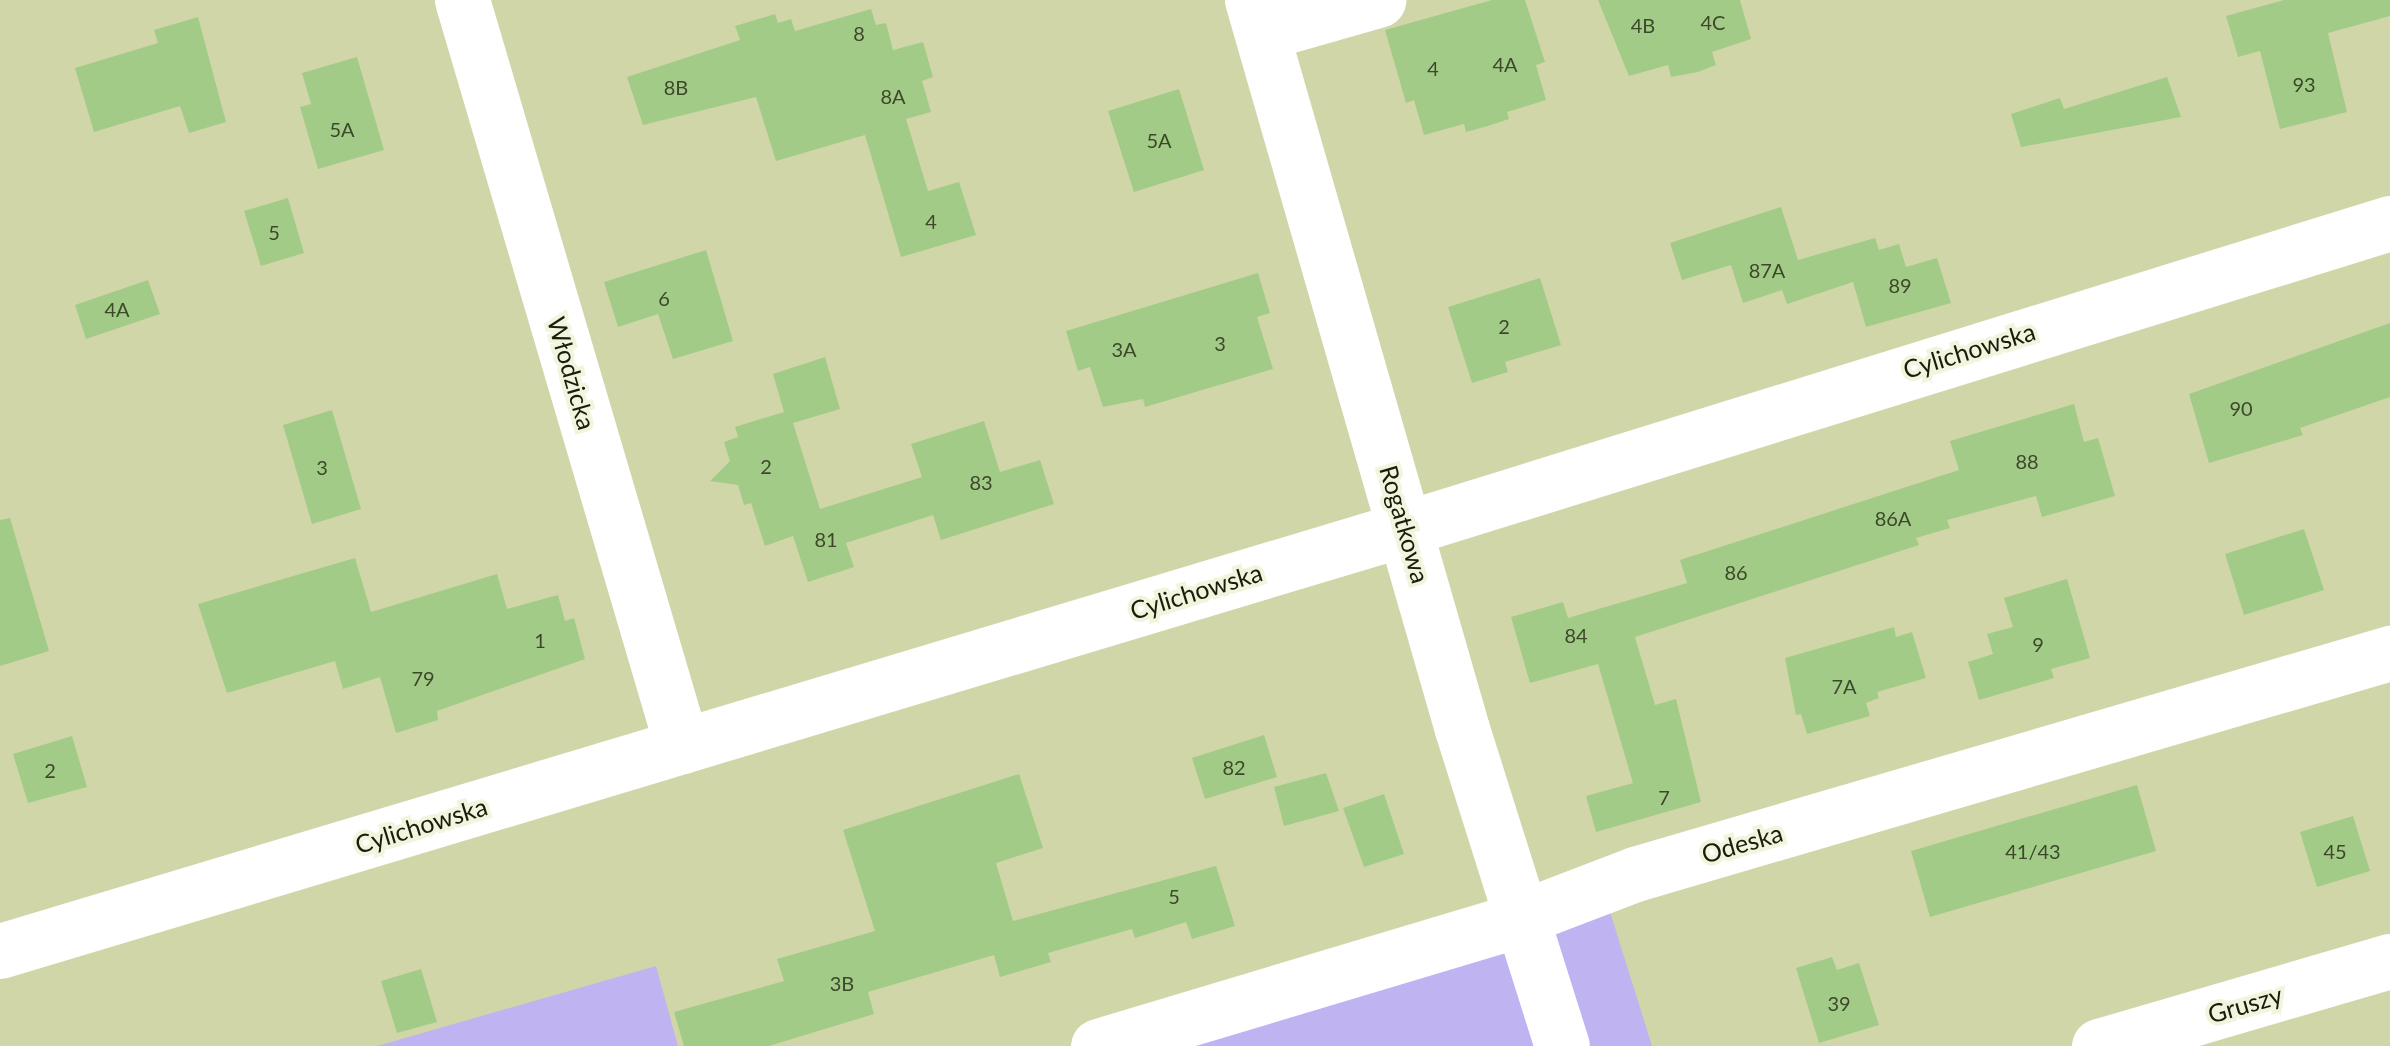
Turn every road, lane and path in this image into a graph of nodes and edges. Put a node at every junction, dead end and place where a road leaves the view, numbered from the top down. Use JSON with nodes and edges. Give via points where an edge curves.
{"nodes":[{"id":1,"x":462,"y":0,"type":"edge"},
{"id":2,"x":1378,"y":0,"type":"edge"},
{"id":3,"x":1257,"y":17,"type":"edge"},
{"id":4,"x":2390,"y":223,"type":"edge"},
{"id":5,"x":1407,"y":528,"type":"junction"},
{"id":6,"x":2390,"y":653,"type":"edge"},
{"id":7,"x":682,"y":746,"type":"junction"},
{"id":8,"x":1521,"y":916,"type":"junction"},
{"id":9,"x":0,"y":951,"type":"edge"},
{"id":10,"x":2390,"y":961,"type":"edge"},
{"id":11,"x":1098,"y":1046,"type":"edge"},
{"id":12,"x":1562,"y":1046,"type":"edge"},
{"id":13,"x":2099,"y":1046,"type":"edge"}],
"edges":[{"from":1,"to":7,"type":"street","name":"Włodzicka"},
{"from":2,"to":3,"type":"street"},
{"from":3,"to":5,"type":"street","name":"Rogatkowa"},
{"from":4,"to":5,"type":"street","name":"Cylichowska"},
{"from":5,"to":7,"type":"street","name":"Cylichowska"},
{"from":5,"to":8,"type":"street","name":"Rogatkowa"},
{"from":6,"to":8,"type":"street","name":"Odeska","via":[[1635,874]]},
{"from":7,"to":9,"type":"street","name":"Cylichowska"},
{"from":8,"to":11,"type":"street","name":"Odeska"},
{"from":8,"to":12,"type":"street","name":"Rogatkowa"},
{"from":10,"to":13,"type":"street","name":"Gruszy"}]}
